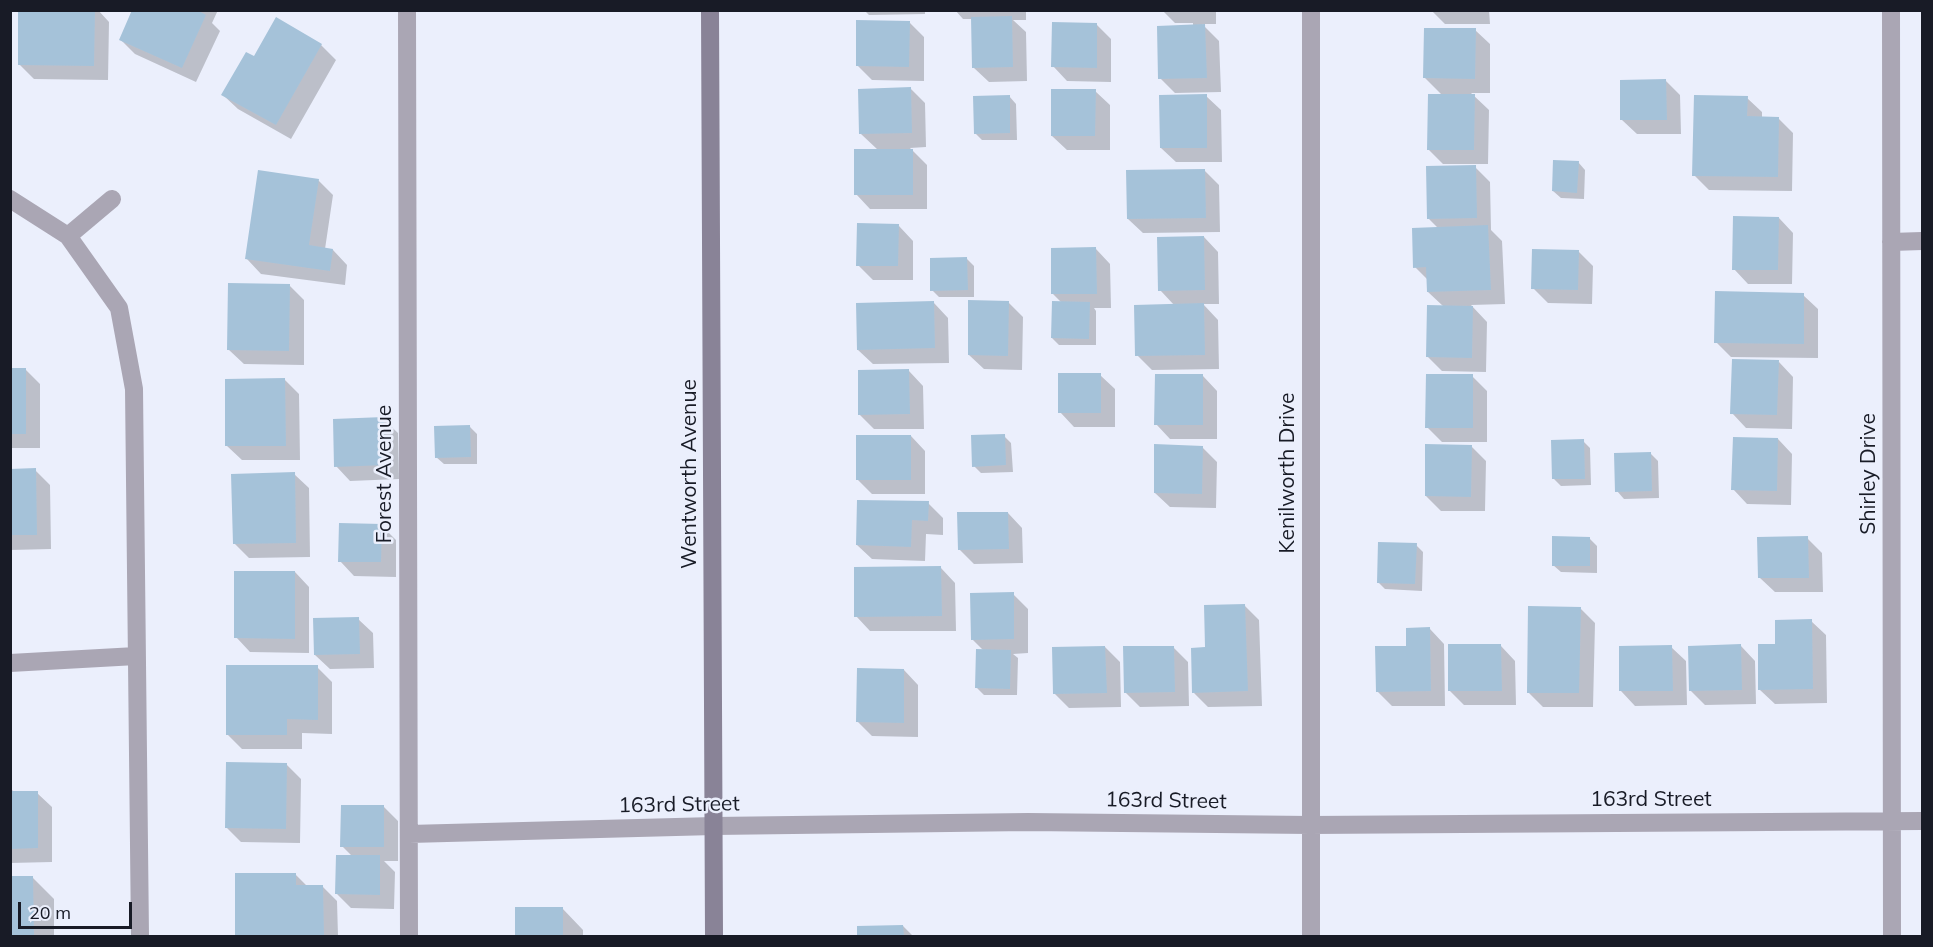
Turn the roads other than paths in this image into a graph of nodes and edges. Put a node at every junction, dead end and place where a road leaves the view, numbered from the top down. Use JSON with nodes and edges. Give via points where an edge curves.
{"nodes":[{"id":1,"x":407,"y":10,"type":"edge"},
{"id":2,"x":710,"y":10,"type":"edge"},
{"id":3,"x":1311,"y":10,"type":"edge"},
{"id":4,"x":1891,"y":10,"type":"edge"},
{"id":5,"x":10,"y":199,"type":"edge"},
{"id":6,"x":111,"y":199,"type":"dead end"},
{"id":7,"x":68,"y":236,"type":"junction"},
{"id":8,"x":1923,"y":241,"type":"edge"},
{"id":9,"x":1891,"y":242,"type":"junction"},
{"id":10,"x":136,"y":657,"type":"junction"},
{"id":11,"x":10,"y":663,"type":"edge"},
{"id":12,"x":1892,"y":821,"type":"junction"},
{"id":13,"x":1923,"y":821,"type":"edge"},
{"id":14,"x":1311,"y":825,"type":"junction"},
{"id":15,"x":714,"y":826,"type":"junction"},
{"id":16,"x":409,"y":834,"type":"junction"},
{"id":17,"x":140,"y":936,"type":"edge"},
{"id":18,"x":409,"y":936,"type":"edge"},
{"id":19,"x":714,"y":936,"type":"edge"},
{"id":20,"x":1311,"y":936,"type":"edge"},
{"id":21,"x":1892,"y":936,"type":"edge"}],
"edges":[{"from":1,"to":16,"type":"street","name":"Forest Avenue"},
{"from":2,"to":15,"type":"street","name":"Wentworth Avenue"},
{"from":3,"to":14,"type":"street","name":"Kenilworth Drive"},
{"from":4,"to":9,"type":"street","name":"Shirley Drive"},
{"from":5,"to":7,"type":"street"},
{"from":6,"to":7,"type":"street"},
{"from":7,"to":10,"type":"street","via":[[119,308],[134,389]]},
{"from":8,"to":9,"type":"street"},
{"from":9,"to":12,"type":"street","name":"Shirley Drive"},
{"from":10,"to":11,"type":"street"},
{"from":10,"to":17,"type":"street"},
{"from":12,"to":13,"type":"street","name":"163rd Street"},
{"from":12,"to":14,"type":"street","name":"163rd Street"},
{"from":12,"to":21,"type":"street","name":"Shirley Drive"},
{"from":14,"to":15,"type":"street","name":"163rd Street","via":[[1028,822]]},
{"from":14,"to":20,"type":"street","name":"Kenilworth Drive"},
{"from":15,"to":16,"type":"street","name":"163rd Street"},
{"from":15,"to":19,"type":"street","name":"Wentworth Avenue"},
{"from":16,"to":18,"type":"street","name":"Forest Avenue"}]}
